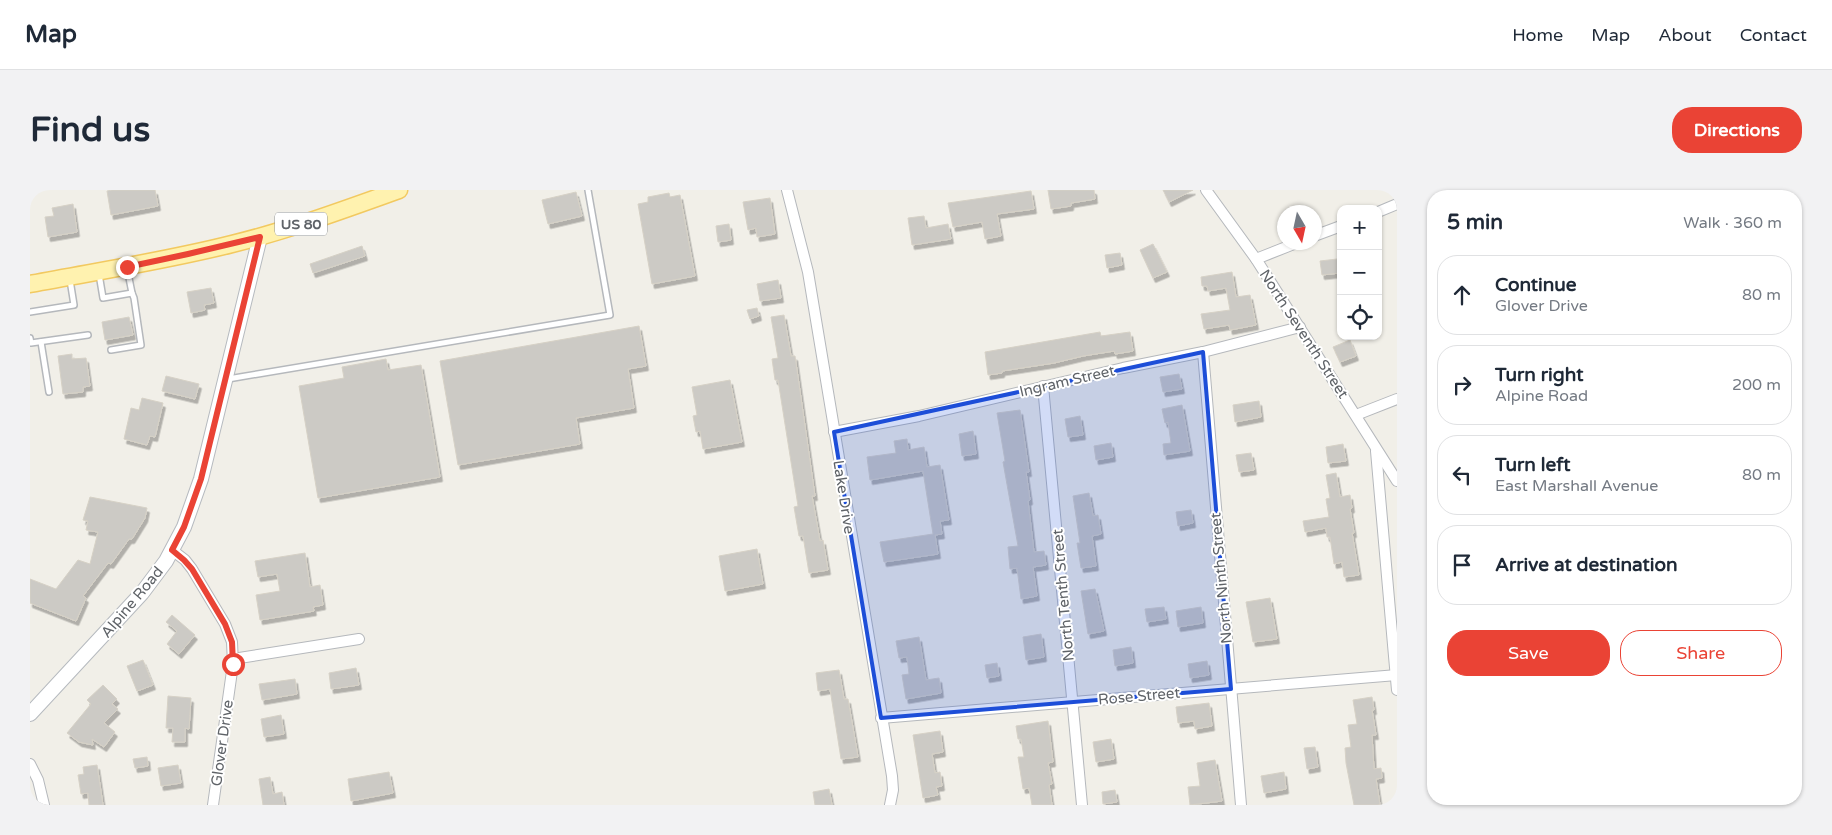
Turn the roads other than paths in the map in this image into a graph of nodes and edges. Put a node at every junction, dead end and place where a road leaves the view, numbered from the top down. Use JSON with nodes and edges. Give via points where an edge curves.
{"nodes":[{"id":1,"x":398,"y":190,"type":"edge"},
{"id":2,"x":588,"y":190,"type":"edge"},
{"id":3,"x":787,"y":190,"type":"edge"},
{"id":4,"x":1206,"y":190,"type":"edge"},
{"id":5,"x":1397,"y":204,"type":"edge"},
{"id":6,"x":1382,"y":210,"type":"edge"},
{"id":7,"x":1337,"y":227,"type":"edge"},
{"id":8,"x":1322,"y":233,"type":"edge"},
{"id":9,"x":260,"y":237,"type":"junction"},
{"id":10,"x":1279,"y":250,"type":"edge"},
{"id":11,"x":1256,"y":259,"type":"junction"},
{"id":12,"x":127,"y":267,"type":"junction"},
{"id":13,"x":98,"y":272,"type":"junction"},
{"id":14,"x":69,"y":277,"type":"junction"},
{"id":15,"x":30,"y":284,"type":"edge"},
{"id":16,"x":132,"y":293,"type":"junction"},
{"id":17,"x":30,"y":312,"type":"edge"},
{"id":18,"x":1300,"y":327,"type":"junction"},
{"id":19,"x":88,"y":335,"type":"dead end"},
{"id":20,"x":30,"y":338,"type":"edge"},
{"id":21,"x":42,"y":342,"type":"junction"},
{"id":22,"x":111,"y":350,"type":"dead end"},
{"id":23,"x":1203,"y":352,"type":"junction"},
{"id":24,"x":225,"y":380,"type":"junction"},
{"id":25,"x":1043,"y":386,"type":"junction"},
{"id":26,"x":48,"y":392,"type":"dead end"},
{"id":27,"x":1397,"y":399,"type":"edge"},
{"id":28,"x":1356,"y":415,"type":"junction"},
{"id":29,"x":834,"y":432,"type":"junction"},
{"id":30,"x":1376,"y":450,"type":"junction"},
{"id":31,"x":1397,"y":481,"type":"edge"},
{"id":32,"x":172,"y":550,"type":"junction"},
{"id":33,"x":359,"y":639,"type":"dead end"},
{"id":34,"x":233,"y":659,"type":"junction"},
{"id":35,"x":1396,"y":675,"type":"edge"},
{"id":36,"x":1231,"y":689,"type":"junction"},
{"id":37,"x":1397,"y":690,"type":"edge"},
{"id":38,"x":1073,"y":702,"type":"junction"},
{"id":39,"x":30,"y":714,"type":"edge"},
{"id":40,"x":881,"y":718,"type":"junction"},
{"id":41,"x":30,"y":764,"type":"edge"},
{"id":42,"x":44,"y":805,"type":"edge"},
{"id":43,"x":213,"y":805,"type":"edge"},
{"id":44,"x":890,"y":805,"type":"edge"},
{"id":45,"x":1082,"y":805,"type":"edge"},
{"id":46,"x":1241,"y":805,"type":"edge"}],
"edges":[{"from":1,"to":9,"type":"main road","number":"US 80"},
{"from":2,"to":24,"type":"lane","via":[[610,315]]},
{"from":3,"to":29,"type":"street","name":"Lake Drive","via":[[808,272]]},
{"from":4,"to":11,"type":"street","name":"North Seventh Street"},
{"from":5,"to":6,"type":"street"},
{"from":7,"to":8,"type":"street"},
{"from":9,"to":12,"type":"main road","number":"US 80"},
{"from":9,"to":24,"type":"main road","name":"Alpine Road"},
{"from":10,"to":11,"type":"street"},
{"from":11,"to":18,"type":"street","name":"North Seventh Street"},
{"from":12,"to":13,"type":"main road","number":"US 80"},
{"from":12,"to":16,"type":"lane"},
{"from":13,"to":14,"type":"main road","number":"US 80"},
{"from":13,"to":16,"type":"lane","via":[[103,298]]},
{"from":14,"to":15,"type":"main road","number":"US 80"},
{"from":14,"to":17,"type":"lane","via":[[74,305]]},
{"from":16,"to":22,"type":"lane","via":[[141,345]]},
{"from":18,"to":23,"type":"street","name":"Ingram Street"},
{"from":18,"to":28,"type":"street","name":"North Seventh Street"},
{"from":19,"to":21,"type":"lane"},
{"from":20,"to":21,"type":"lane","via":[[31,343]]},
{"from":21,"to":26,"type":"lane"},
{"from":23,"to":25,"type":"street","name":"Ingram Street"},
{"from":23,"to":36,"type":"street","name":"North Ninth Street"},
{"from":24,"to":32,"type":"main road","name":"Alpine Road","via":[[198,490]]},
{"from":25,"to":29,"type":"street","name":"Ingram Street","via":[[919,416]]},
{"from":25,"to":38,"type":"street","name":"North Tenth Street"},
{"from":27,"to":28,"type":"street"},
{"from":28,"to":30,"type":"street","name":"North Seventh Street"},
{"from":29,"to":40,"type":"street","name":"Lake Drive"},
{"from":30,"to":31,"type":"street","name":"North Seventh Street"},
{"from":30,"to":35,"type":"street"},
{"from":32,"to":34,"type":"street","name":"Glover Drive","via":[[192,569],[225,624],[232,642]]},
{"from":32,"to":39,"type":"main road","name":"Alpine Road","via":[[131,606]]},
{"from":33,"to":34,"type":"street"},
{"from":34,"to":43,"type":"street","name":"Glover Drive"},
{"from":35,"to":36,"type":"street","name":"Rose Street"},
{"from":35,"to":37,"type":"street"},
{"from":36,"to":38,"type":"street","name":"Rose Street"},
{"from":36,"to":46,"type":"street","name":"North Ninth Street"},
{"from":38,"to":40,"type":"street","name":"Rose Street"},
{"from":38,"to":45,"type":"street","name":"North Tenth Street"},
{"from":40,"to":44,"type":"street","name":"Lake Drive","via":[[893,783]]},
{"from":41,"to":42,"type":"street"}]}
